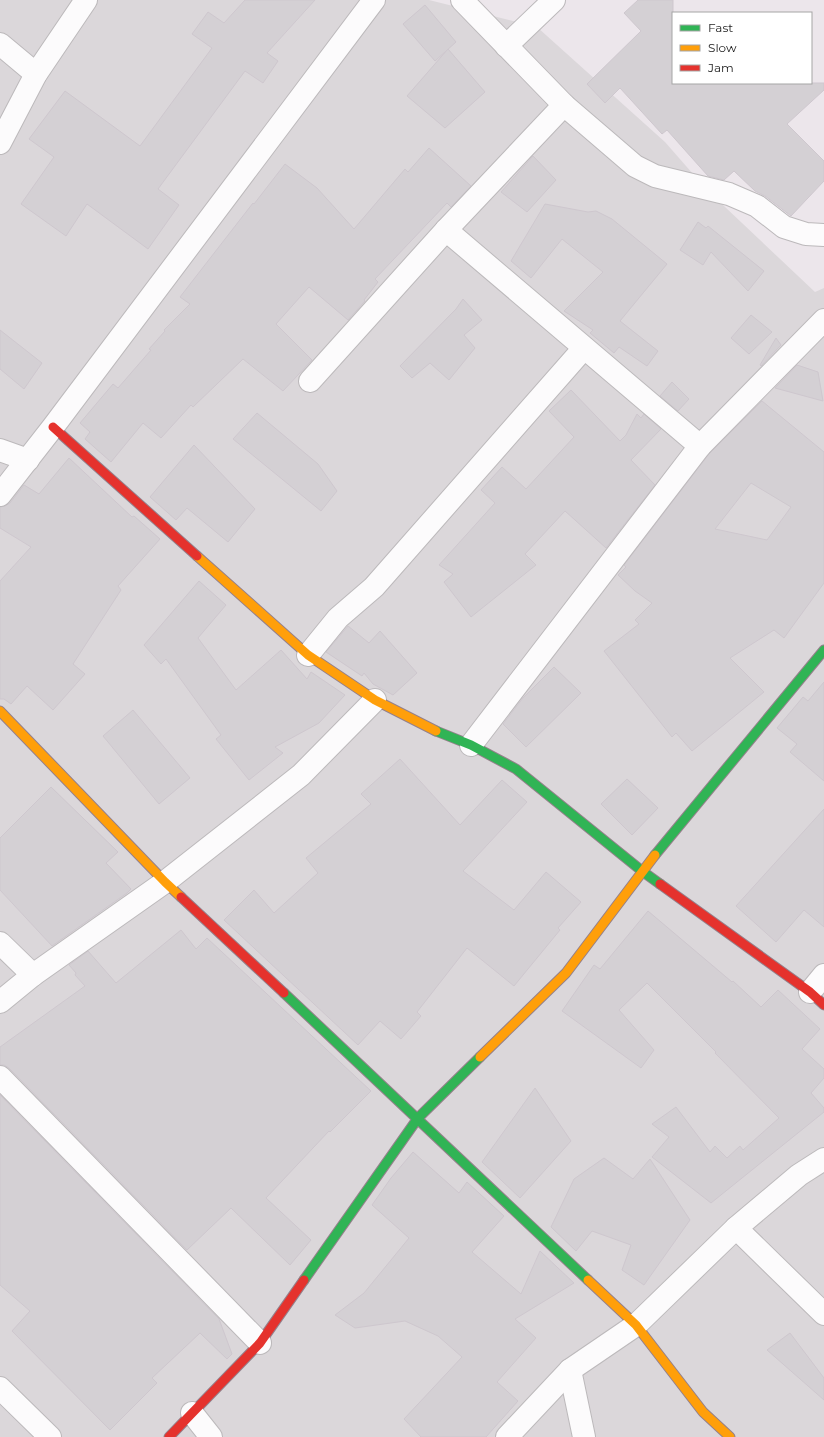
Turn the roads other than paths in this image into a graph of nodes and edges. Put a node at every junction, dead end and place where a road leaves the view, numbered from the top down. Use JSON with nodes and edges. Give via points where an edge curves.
{"nodes":[{"id":1,"x":86,"y":0,"type":"edge"},
{"id":2,"x":374,"y":0,"type":"edge"},
{"id":3,"x":462,"y":0,"type":"edge"},
{"id":4,"x":554,"y":0,"type":"edge"},
{"id":5,"x":0,"y":44,"type":"edge"},
{"id":6,"x":506,"y":46,"type":"junction"},
{"id":7,"x":36,"y":74,"type":"junction"},
{"id":8,"x":564,"y":105,"type":"junction"},
{"id":9,"x":0,"y":143,"type":"edge"},
{"id":10,"x":446,"y":230,"type":"junction"},
{"id":11,"x":824,"y":235,"type":"edge"},
{"id":12,"x":824,"y":320,"type":"edge"},
{"id":13,"x":584,"y":348,"type":"junction"},
{"id":14,"x":310,"y":381,"type":"dead end"},
{"id":15,"x":53,"y":427,"type":"junction"},
{"id":16,"x":700,"y":446,"type":"junction"},
{"id":17,"x":0,"y":450,"type":"edge"},
{"id":18,"x":28,"y":460,"type":"junction"},
{"id":19,"x":0,"y":495,"type":"edge"},
{"id":20,"x":824,"y":650,"type":"edge"},
{"id":21,"x":308,"y":655,"type":"junction"},
{"id":22,"x":375,"y":700,"type":"junction"},
{"id":23,"x":0,"y":712,"type":"edge"},
{"id":24,"x":471,"y":745,"type":"junction"},
{"id":25,"x":642,"y":871,"type":"junction"},
{"id":26,"x":164,"y":882,"type":"junction"},
{"id":27,"x":0,"y":943,"type":"edge"},
{"id":28,"x":33,"y":975,"type":"junction"},
{"id":29,"x":824,"y":976,"type":"edge"},
{"id":30,"x":817,"y":999,"type":"edge"},
{"id":31,"x":0,"y":1002,"type":"edge"},
{"id":32,"x":0,"y":1076,"type":"edge"},
{"id":33,"x":418,"y":1118,"type":"junction"},
{"id":34,"x":824,"y":1159,"type":"edge"},
{"id":35,"x":736,"y":1228,"type":"junction"},
{"id":36,"x":824,"y":1314,"type":"edge"},
{"id":37,"x":636,"y":1325,"type":"junction"},
{"id":38,"x":260,"y":1343,"type":"junction"},
{"id":39,"x":570,"y":1370,"type":"junction"},
{"id":40,"x":0,"y":1388,"type":"edge"},
{"id":41,"x":192,"y":1413,"type":"junction"},
{"id":42,"x":50,"y":1437,"type":"edge"},
{"id":43,"x":169,"y":1437,"type":"edge"},
{"id":44,"x":211,"y":1437,"type":"edge"},
{"id":45,"x":507,"y":1437,"type":"edge"},
{"id":46,"x":584,"y":1437,"type":"edge"},
{"id":47,"x":730,"y":1437,"type":"edge"}],
"edges":[{"from":1,"to":7,"type":"street"},
{"from":2,"to":15,"type":"street"},
{"from":3,"to":6,"type":"street"},
{"from":4,"to":6,"type":"street"},
{"from":5,"to":7,"type":"street"},
{"from":6,"to":8,"type":"street"},
{"from":7,"to":9,"type":"street"},
{"from":8,"to":10,"type":"street"},
{"from":8,"to":11,"type":"street","via":[[635,166],[655,176],[729,194],[757,206],[784,227],[806,234]]},
{"from":10,"to":13,"type":"street"},
{"from":10,"to":14,"type":"street"},
{"from":12,"to":16,"type":"street"},
{"from":13,"to":16,"type":"street"},
{"from":13,"to":21,"type":"street","via":[[374,587],[338,618]]},
{"from":15,"to":18,"type":"street"},
{"from":15,"to":21,"type":"street"},
{"from":16,"to":24,"type":"street"},
{"from":17,"to":18,"type":"street"},
{"from":18,"to":19,"type":"street"},
{"from":20,"to":25,"type":"street"},
{"from":21,"to":22,"type":"street"},
{"from":22,"to":24,"type":"street","via":[[431,729]]},
{"from":22,"to":26,"type":"street","via":[[301,775]]},
{"from":23,"to":26,"type":"street"},
{"from":24,"to":25,"type":"street","via":[[516,769]]},
{"from":25,"to":30,"type":"street"},
{"from":25,"to":33,"type":"street","via":[[566,973]]},
{"from":26,"to":28,"type":"street"},
{"from":26,"to":33,"type":"street"},
{"from":27,"to":28,"type":"street"},
{"from":28,"to":31,"type":"street"},
{"from":29,"to":30,"type":"street"},
{"from":32,"to":38,"type":"street"},
{"from":33,"to":37,"type":"street"},
{"from":33,"to":38,"type":"street"},
{"from":34,"to":35,"type":"street","via":[[799,1175]]},
{"from":35,"to":36,"type":"street"},
{"from":35,"to":37,"type":"street"},
{"from":37,"to":39,"type":"street"},
{"from":37,"to":47,"type":"street","via":[[703,1412]]},
{"from":38,"to":41,"type":"street"},
{"from":39,"to":45,"type":"street"},
{"from":39,"to":46,"type":"street"},
{"from":40,"to":42,"type":"street"},
{"from":41,"to":43,"type":"street"},
{"from":41,"to":44,"type":"street"}]}
